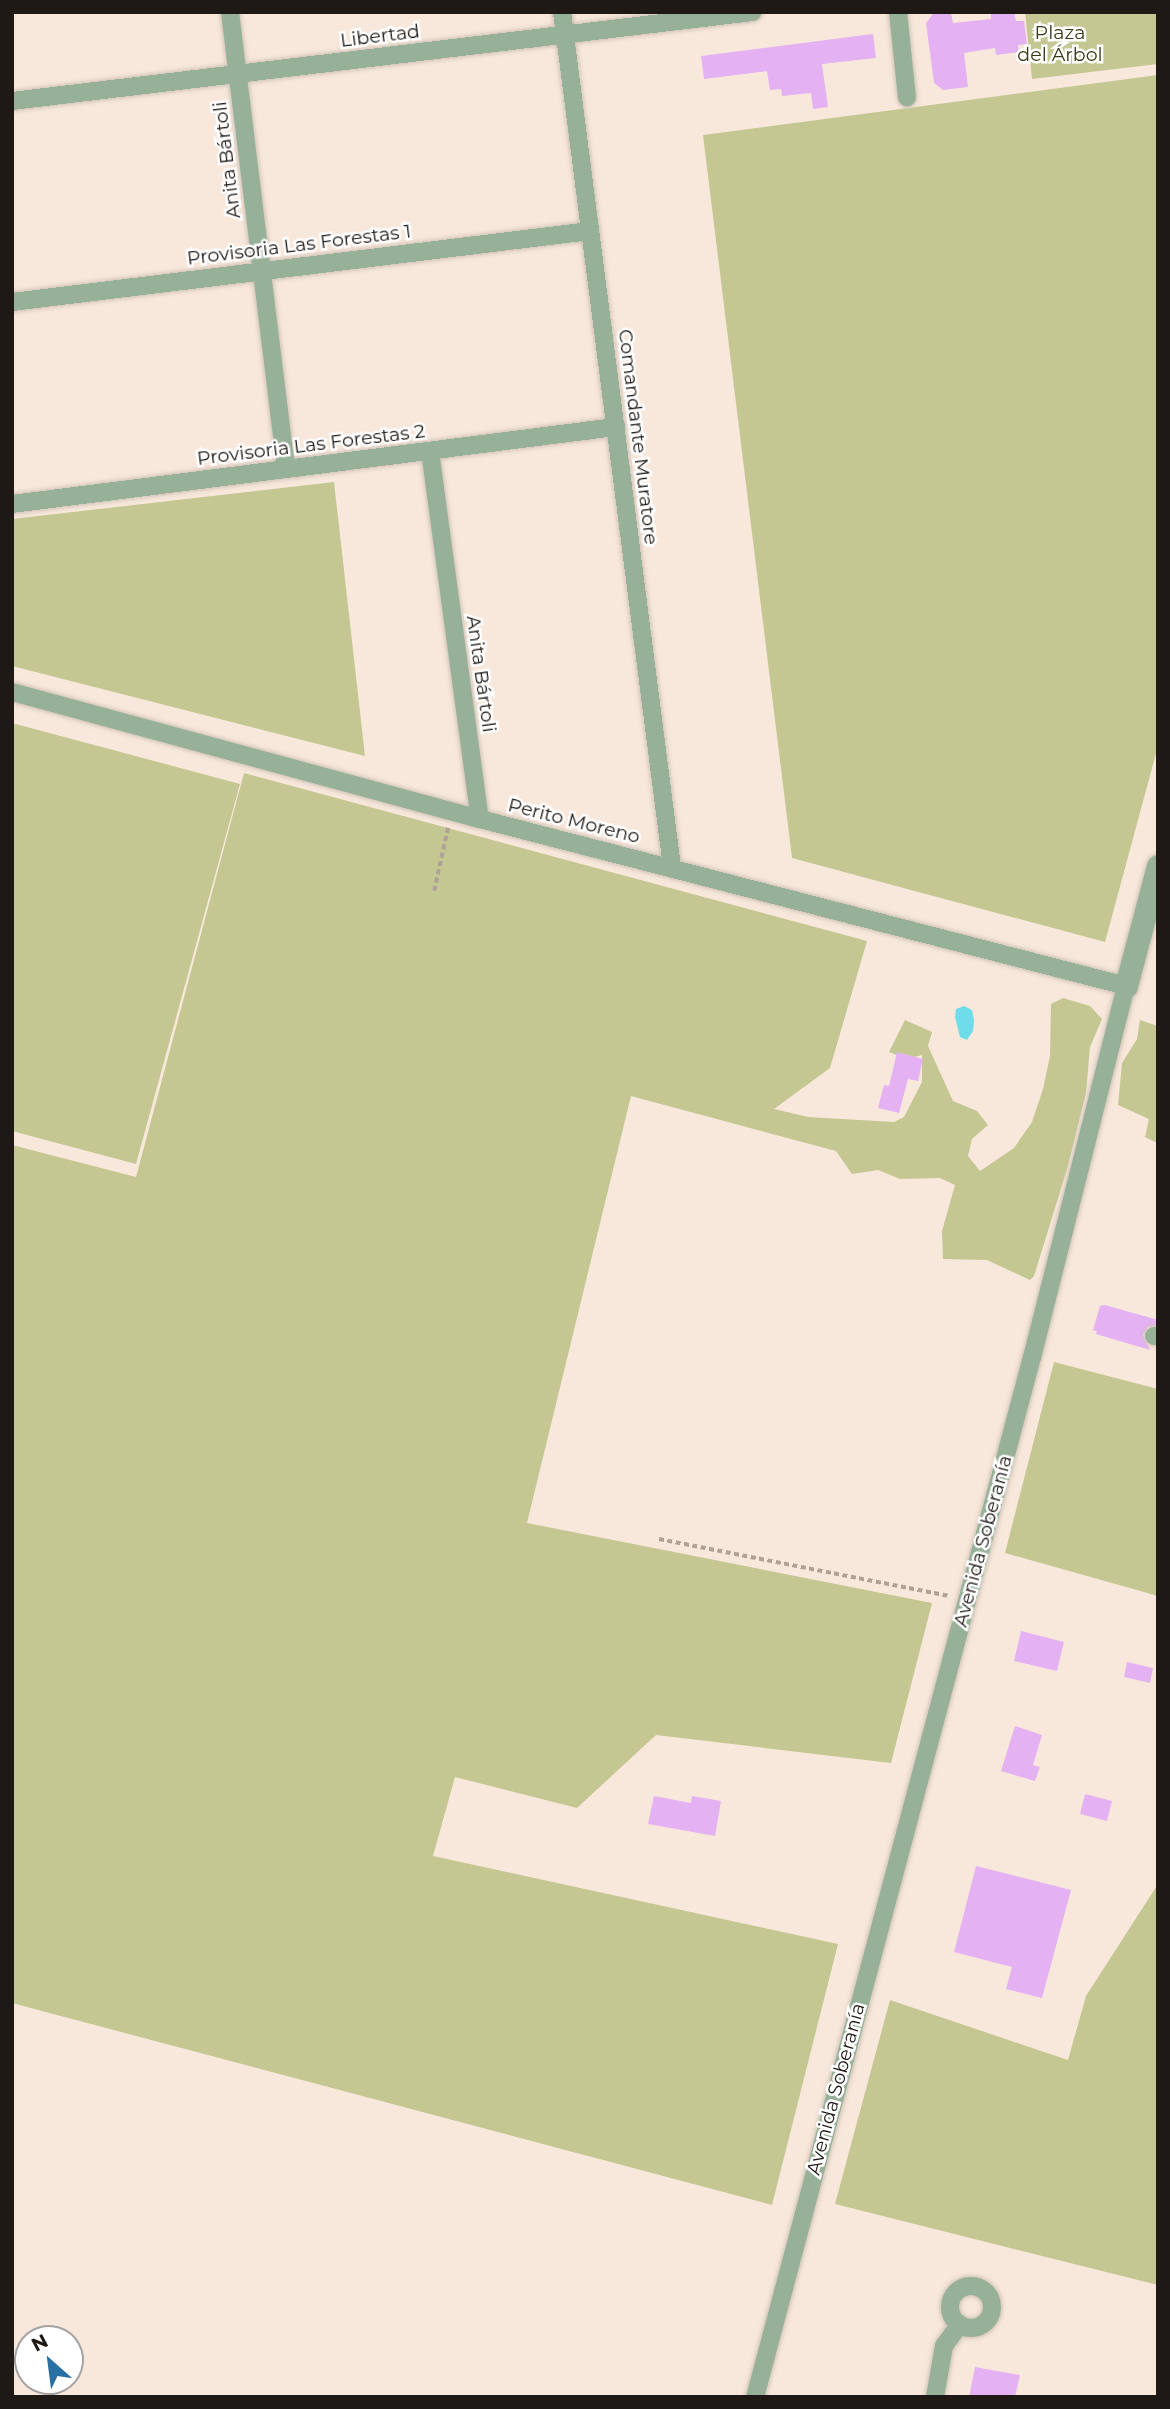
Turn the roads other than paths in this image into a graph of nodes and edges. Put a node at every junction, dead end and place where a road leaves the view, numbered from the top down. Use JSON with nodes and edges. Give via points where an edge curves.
{"nodes":[{"id":1,"x":230,"y":12,"type":"edge"},
{"id":2,"x":562,"y":12,"type":"edge"},
{"id":3,"x":753,"y":12,"type":"edge"},
{"id":4,"x":898,"y":12,"type":"edge"},
{"id":5,"x":565,"y":35,"type":"junction"},
{"id":6,"x":237,"y":75,"type":"junction"},
{"id":7,"x":907,"y":98,"type":"dead end"},
{"id":8,"x":12,"y":102,"type":"edge"},
{"id":9,"x":590,"y":231,"type":"junction"},
{"id":10,"x":261,"y":271,"type":"junction"},
{"id":11,"x":12,"y":302,"type":"edge"},
{"id":12,"x":616,"y":427,"type":"junction"},
{"id":13,"x":430,"y":451,"type":"junction"},
{"id":14,"x":286,"y":469,"type":"junction"},
{"id":15,"x":12,"y":504,"type":"edge"},
{"id":16,"x":12,"y":692,"type":"edge"},
{"id":17,"x":480,"y":819,"type":"junction"},
{"id":18,"x":1158,"y":866,"type":"edge"},
{"id":19,"x":672,"y":867,"type":"junction"},
{"id":20,"x":1126,"y":986,"type":"junction"},
{"id":21,"x":960,"y":2324,"type":"dead end"},
{"id":22,"x":755,"y":2397,"type":"edge"},
{"id":23,"x":934,"y":2397,"type":"edge"}],
"edges":[{"from":1,"to":6,"type":"street","name":"Anita Bártoli"},
{"from":2,"to":5,"type":"street","name":"Comandante Muratore"},
{"from":3,"to":5,"type":"street","name":"Libertad"},
{"from":4,"to":7,"type":"street"},
{"from":5,"to":6,"type":"street","name":"Libertad"},
{"from":5,"to":9,"type":"street","name":"Comandante Muratore"},
{"from":6,"to":8,"type":"street","name":"Libertad"},
{"from":6,"to":10,"type":"street","name":"Anita Bártoli"},
{"from":9,"to":10,"type":"street","name":"Provisoria Las Forestas 1"},
{"from":9,"to":12,"type":"street","name":"Comandante Muratore"},
{"from":10,"to":11,"type":"street","name":"Provisoria Las Forestas 1"},
{"from":10,"to":14,"type":"street","name":"Anita Bártoli"},
{"from":12,"to":13,"type":"street","name":"Provisoria Las Forestas 2"},
{"from":12,"to":19,"type":"street","name":"Comandante Muratore"},
{"from":13,"to":14,"type":"street","name":"Provisoria Las Forestas 2"},
{"from":13,"to":17,"type":"street","name":"Anita Bártoli"},
{"from":14,"to":15,"type":"street","name":"Provisoria Las Forestas 2"},
{"from":16,"to":17,"type":"street","name":"Perito Moreno"},
{"from":17,"to":19,"type":"street","name":"Perito Moreno"},
{"from":18,"to":20,"type":"street","name":"Avenida Soberanía"},
{"from":19,"to":20,"type":"street","name":"Perito Moreno"},
{"from":20,"to":22,"type":"street","name":"Avenida Soberanía"},
{"from":21,"to":23,"type":"street","via":[[944,2346]]}]}
